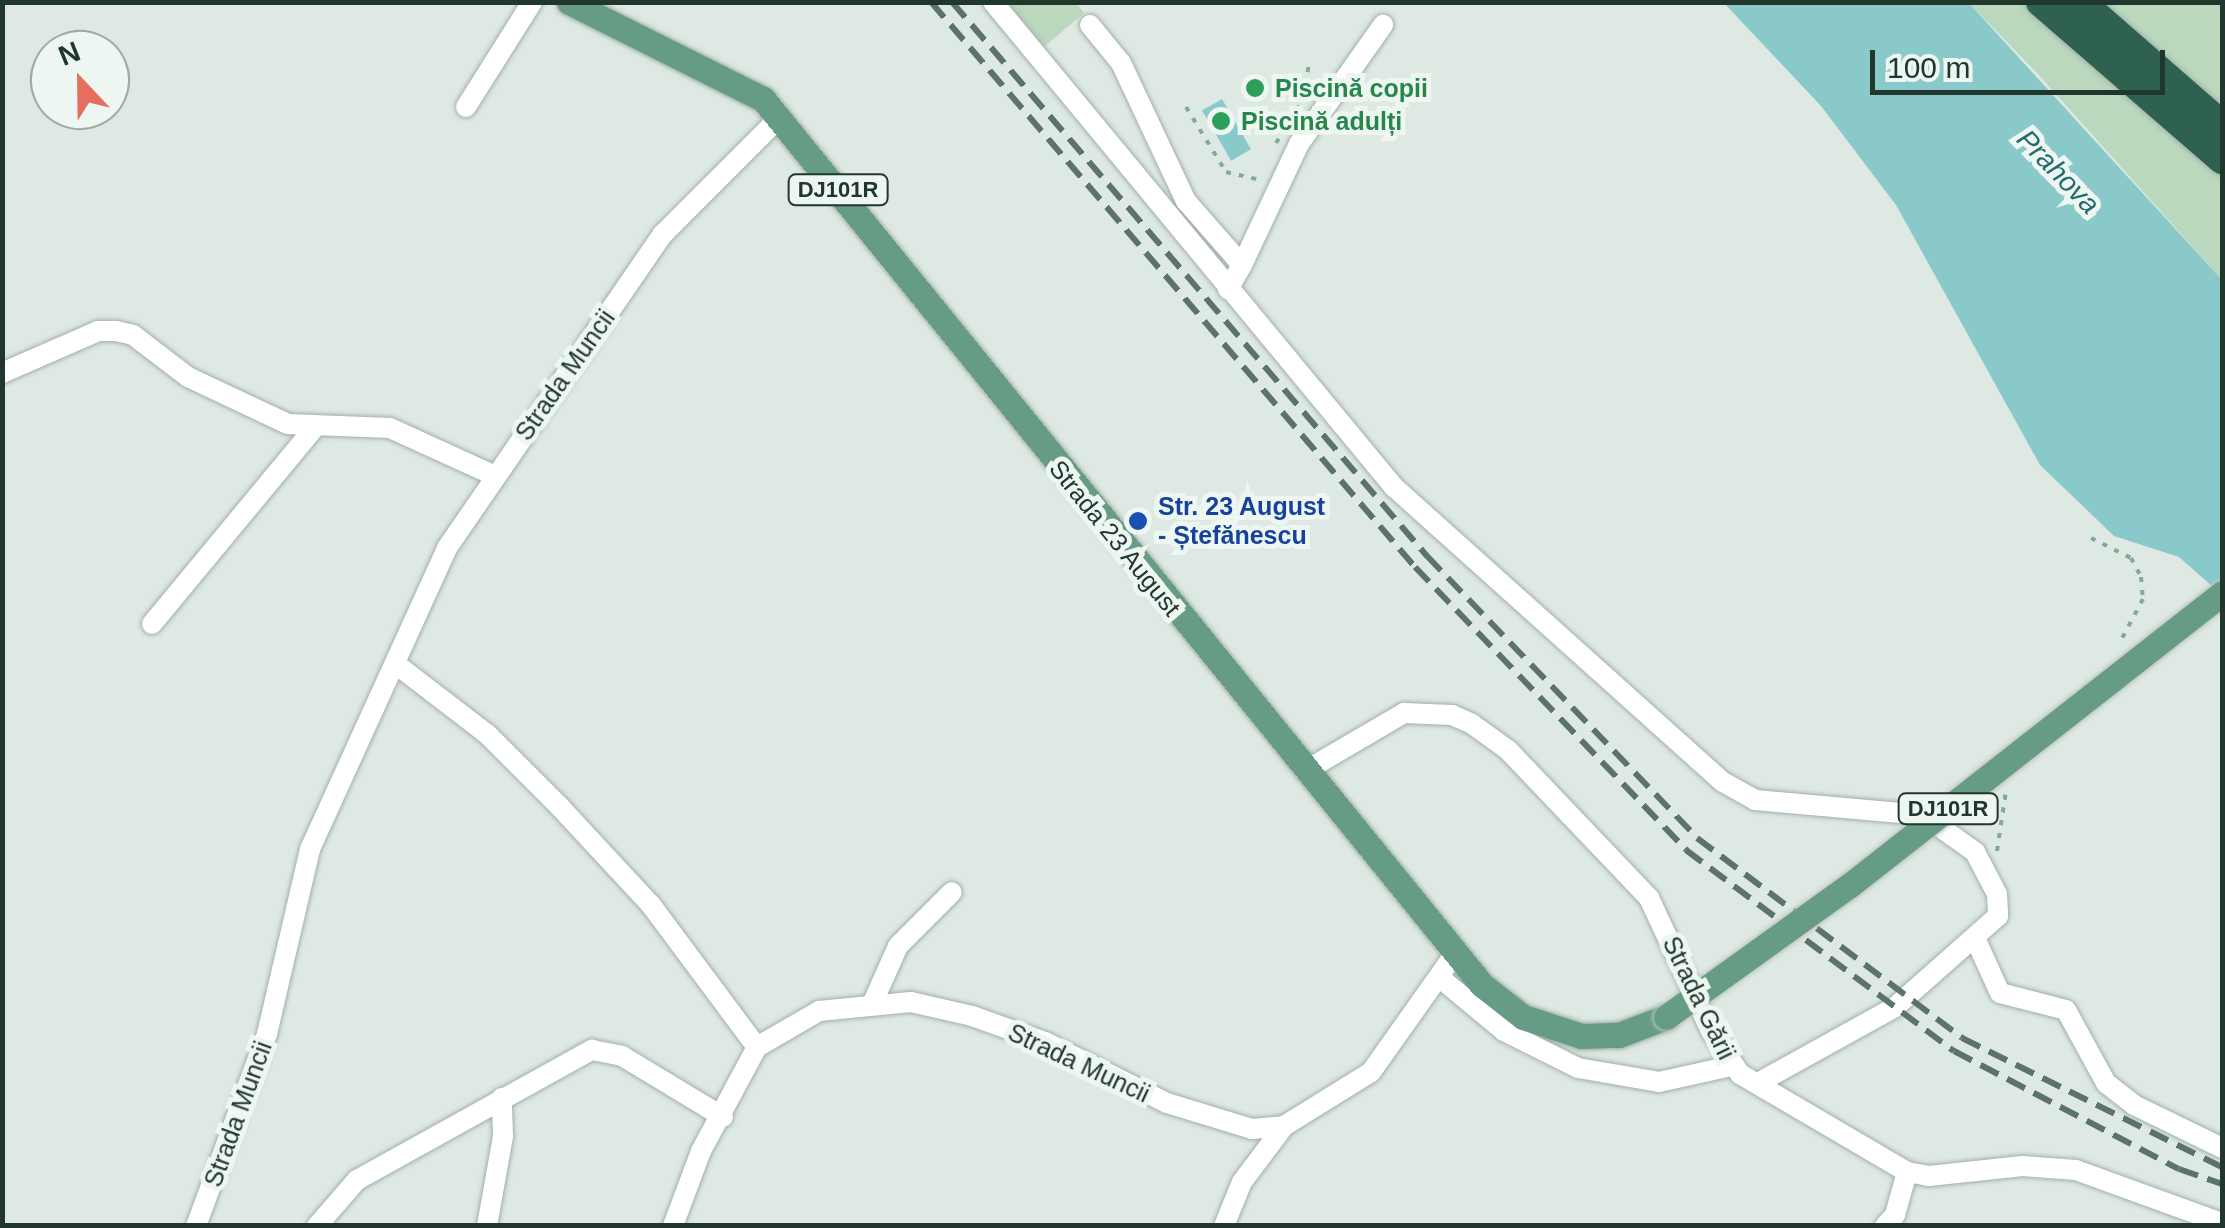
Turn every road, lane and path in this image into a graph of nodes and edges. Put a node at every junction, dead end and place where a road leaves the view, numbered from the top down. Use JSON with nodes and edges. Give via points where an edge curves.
{"nodes":[{"id":1,"x":532,"y":2,"type":"edge"},
{"id":2,"x":569,"y":2,"type":"edge"},
{"id":3,"x":993,"y":2,"type":"edge"},
{"id":4,"x":2041,"y":2,"type":"edge"},
{"id":5,"x":2080,"y":2,"type":"edge"},
{"id":6,"x":1090,"y":24,"type":"dead end"},
{"id":7,"x":1383,"y":25,"type":"dead end"},
{"id":8,"x":1309,"y":62,"type":"dead end"},
{"id":9,"x":466,"y":106,"type":"dead end"},
{"id":10,"x":1186,"y":107,"type":"dead end"},
{"id":11,"x":779,"y":118,"type":"junction"},
{"id":12,"x":2222,"y":126,"type":"edge"},
{"id":13,"x":1274,"y":148,"type":"dead end"},
{"id":14,"x":2222,"y":159,"type":"edge"},
{"id":15,"x":1270,"y":165,"type":"dead end"},
{"id":16,"x":1242,"y":265,"type":"junction"},
{"id":17,"x":1228,"y":288,"type":"junction"},
{"id":18,"x":2,"y":372,"type":"edge"},
{"id":19,"x":314,"y":428,"type":"junction"},
{"id":20,"x":493,"y":475,"type":"junction"},
{"id":21,"x":2222,"y":593,"type":"edge"},
{"id":22,"x":152,"y":624,"type":"dead end"},
{"id":23,"x":397,"y":665,"type":"junction"},
{"id":24,"x":1304,"y":771,"type":"junction"},
{"id":25,"x":952,"y":892,"type":"dead end"},
{"id":26,"x":1975,"y":938,"type":"junction"},
{"id":27,"x":1446,"y":966,"type":"junction"},
{"id":28,"x":873,"y":1002,"type":"junction"},
{"id":29,"x":758,"y":1047,"type":"junction"},
{"id":30,"x":1731,"y":1066,"type":"junction"},
{"id":31,"x":1758,"y":1083,"type":"junction"},
{"id":32,"x":502,"y":1098,"type":"junction"},
{"id":33,"x":724,"y":1117,"type":"junction"},
{"id":34,"x":1284,"y":1126,"type":"junction"},
{"id":35,"x":2222,"y":1148,"type":"edge"},
{"id":36,"x":1906,"y":1172,"type":"junction"},
{"id":37,"x":2222,"y":1224,"type":"edge"},
{"id":38,"x":196,"y":1226,"type":"edge"},
{"id":39,"x":317,"y":1226,"type":"edge"},
{"id":40,"x":487,"y":1226,"type":"edge"},
{"id":41,"x":673,"y":1226,"type":"edge"},
{"id":42,"x":1224,"y":1226,"type":"edge"},
{"id":43,"x":1885,"y":1226,"type":"edge"}],
"edges":[{"from":1,"to":9,"type":"street"},
{"from":2,"to":11,"type":"main road","name":"Strada 23 August","number":"DJ101R","via":[[736,81]]},
{"from":3,"to":17,"type":"street"},
{"from":4,"to":14,"type":"highway"},
{"from":5,"to":12,"type":"highway"},
{"from":6,"to":16,"type":"street","via":[[1121,62],[1186,200]]},
{"from":7,"to":16,"type":"street","via":[[1299,144]]},
{"from":8,"to":13,"type":"path","via":[[1304,98]]},
{"from":10,"to":15,"type":"path","via":[[1226,172],[1265,181]]},
{"from":11,"to":20,"type":"street","name":"Strada Muncii","via":[[663,234]]},
{"from":11,"to":24,"type":"main road","name":"Strada 23 August","number":"DJ101R"},
{"from":16,"to":17,"type":"street"},
{"from":17,"to":26,"type":"street","via":[[1394,486],[1740,794],[1790,806],[1923,815],[1956,834],[1976,852],[1998,894],[1998,916]]},
{"from":18,"to":19,"type":"street","via":[[98,331],[116,331],[133,335],[188,377],[240,403]]},
{"from":19,"to":20,"type":"street","via":[[390,428]]},
{"from":19,"to":22,"type":"street"},
{"from":20,"to":23,"type":"street","name":"Strada Muncii","via":[[425,592]]},
{"from":21,"to":27,"type":"main road","name":"Strada 23 August","number":"DJ101R","bridge":true,"via":[[1850,885],[1666,1017],[1619,1035],[1563,1032],[1522,1017]]},
{"from":23,"to":29,"type":"street","via":[[486,734],[559,806],[651,905]]},
{"from":23,"to":38,"type":"street","name":"Strada Muncii","via":[[310,850],[267,1034]]},
{"from":24,"to":27,"type":"main road","name":"Strada 23 August","number":"DJ101R"},
{"from":24,"to":30,"type":"street","name":"Strada Gării","via":[[1404,713],[1452,714],[1489,734],[1649,898]]},
{"from":25,"to":28,"type":"street","via":[[898,946]]},
{"from":26,"to":31,"type":"street","via":[[1895,1007]]},
{"from":26,"to":35,"type":"street","via":[[2000,993],[2066,1010],[2106,1083],[2134,1105]]},
{"from":27,"to":30,"type":"street","via":[[1504,1032],[1578,1068],[1659,1082]]},
{"from":27,"to":34,"type":"street","via":[[1371,1072]]},
{"from":28,"to":29,"type":"street","name":"Strada Muncii","via":[[819,1011]]},
{"from":28,"to":34,"type":"street","name":"Strada Muncii","via":[[911,1002],[972,1016],[1229,1126]]},
{"from":29,"to":33,"type":"street"},
{"from":30,"to":31,"type":"street","name":"Strada Gării"},
{"from":31,"to":36,"type":"street","name":"Strada Gării"},
{"from":32,"to":33,"type":"street","via":[[606,1048]]},
{"from":32,"to":39,"type":"street","via":[[357,1180]]},
{"from":32,"to":40,"type":"street","via":[[503,1136]]},
{"from":33,"to":41,"type":"street","via":[[701,1151]]},
{"from":34,"to":42,"type":"street","via":[[1242,1182]]},
{"from":36,"to":37,"type":"street","via":[[2076,1170]]},
{"from":36,"to":43,"type":"street","via":[[1895,1215]]}]}
